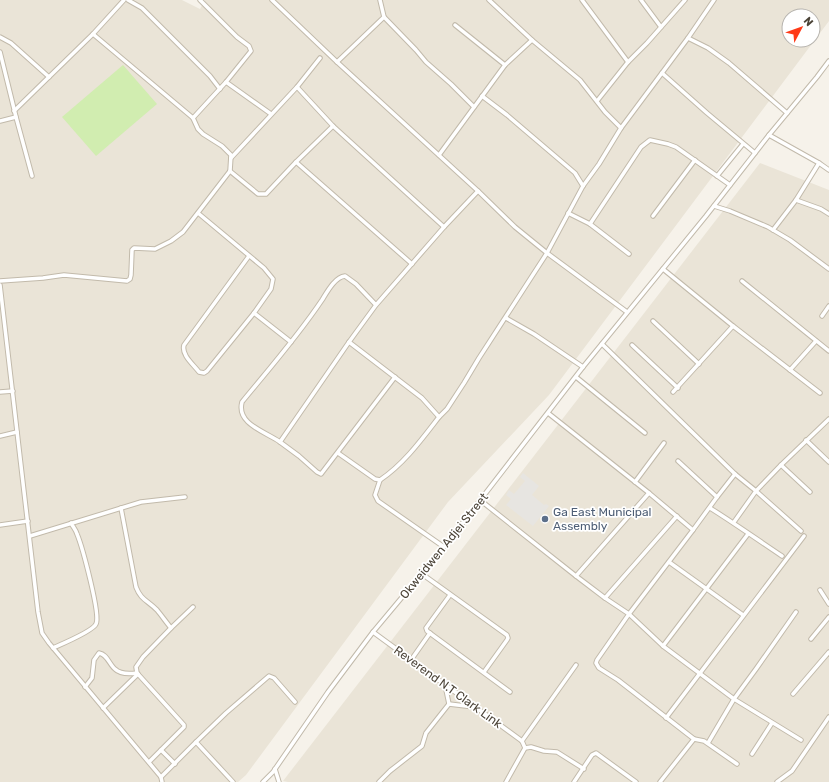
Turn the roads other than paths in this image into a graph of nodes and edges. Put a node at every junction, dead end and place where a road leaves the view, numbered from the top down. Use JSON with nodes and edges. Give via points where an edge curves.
{"nodes":[{"id":1,"x":124,"y":0,"type":"edge"},
{"id":2,"x":128,"y":0,"type":"edge"},
{"id":3,"x":200,"y":0,"type":"edge"},
{"id":4,"x":272,"y":0,"type":"edge"},
{"id":5,"x":279,"y":0,"type":"edge"},
{"id":6,"x":381,"y":0,"type":"edge"},
{"id":7,"x":489,"y":0,"type":"edge"},
{"id":8,"x":582,"y":0,"type":"edge"},
{"id":9,"x":641,"y":0,"type":"edge"},
{"id":10,"x":685,"y":0,"type":"edge"},
{"id":11,"x":714,"y":0,"type":"edge"},
{"id":12,"x":276,"y":4,"type":"junction"},
{"id":13,"x":384,"y":17,"type":"junction"},
{"id":14,"x":454,"y":25,"type":"dead end"},
{"id":15,"x":661,"y":27,"type":"junction"},
{"id":16,"x":93,"y":34,"type":"junction"},
{"id":17,"x":0,"y":37,"type":"edge"},
{"id":18,"x":688,"y":38,"type":"junction"},
{"id":19,"x":532,"y":40,"type":"junction"},
{"id":20,"x":0,"y":52,"type":"edge"},
{"id":21,"x":320,"y":58,"type":"dead end"},
{"id":22,"x":829,"y":61,"type":"edge"},
{"id":23,"x":337,"y":62,"type":"junction"},
{"id":24,"x":628,"y":62,"type":"junction"},
{"id":25,"x":505,"y":65,"type":"junction"},
{"id":26,"x":662,"y":73,"type":"junction"},
{"id":27,"x":49,"y":77,"type":"junction"},
{"id":28,"x":226,"y":82,"type":"junction"},
{"id":29,"x":297,"y":87,"type":"junction"},
{"id":30,"x":220,"y":89,"type":"junction"},
{"id":31,"x":482,"y":96,"type":"junction"},
{"id":32,"x":597,"y":101,"type":"junction"},
{"id":33,"x":474,"y":107,"type":"junction"},
{"id":34,"x":14,"y":111,"type":"junction"},
{"id":35,"x":786,"y":113,"type":"junction"},
{"id":36,"x":271,"y":114,"type":"junction"},
{"id":37,"x":16,"y":117,"type":"junction"},
{"id":38,"x":193,"y":118,"type":"junction"},
{"id":39,"x":0,"y":122,"type":"edge"},
{"id":40,"x":333,"y":126,"type":"junction"},
{"id":41,"x":621,"y":128,"type":"junction"},
{"id":42,"x":769,"y":135,"type":"junction"},
{"id":43,"x":743,"y":144,"type":"junction"},
{"id":44,"x":755,"y":153,"type":"junction"},
{"id":45,"x":439,"y":155,"type":"junction"},
{"id":46,"x":231,"y":158,"type":"junction"},
{"id":47,"x":695,"y":160,"type":"junction"},
{"id":48,"x":296,"y":162,"type":"junction"},
{"id":49,"x":819,"y":163,"type":"junction"},
{"id":50,"x":829,"y":170,"type":"edge"},
{"id":51,"x":230,"y":171,"type":"junction"},
{"id":52,"x":32,"y":176,"type":"dead end"},
{"id":53,"x":718,"y":176,"type":"junction"},
{"id":54,"x":730,"y":185,"type":"junction"},
{"id":55,"x":583,"y":186,"type":"junction"},
{"id":56,"x":478,"y":191,"type":"junction"},
{"id":57,"x":796,"y":200,"type":"junction"},
{"id":58,"x":714,"y":206,"type":"junction"},
{"id":59,"x":568,"y":212,"type":"junction"},
{"id":60,"x":198,"y":213,"type":"junction"},
{"id":61,"x":829,"y":214,"type":"edge"},
{"id":62,"x":653,"y":216,"type":"dead end"},
{"id":63,"x":590,"y":224,"type":"junction"},
{"id":64,"x":444,"y":227,"type":"junction"},
{"id":65,"x":773,"y":230,"type":"junction"},
{"id":66,"x":547,"y":253,"type":"junction"},
{"id":67,"x":630,"y":254,"type":"dead end"},
{"id":68,"x":249,"y":256,"type":"junction"},
{"id":69,"x":412,"y":264,"type":"junction"},
{"id":70,"x":663,"y":269,"type":"junction"},
{"id":71,"x":829,"y":269,"type":"edge"},
{"id":72,"x":0,"y":281,"type":"edge"},
{"id":73,"x":742,"y":281,"type":"dead end"},
{"id":74,"x":0,"y":285,"type":"edge"},
{"id":75,"x":376,"y":305,"type":"junction"},
{"id":76,"x":829,"y":306,"type":"edge"},
{"id":77,"x":627,"y":312,"type":"junction"},
{"id":78,"x":254,"y":313,"type":"junction"},
{"id":79,"x":822,"y":316,"type":"dead end"},
{"id":80,"x":506,"y":318,"type":"junction"},
{"id":81,"x":653,"y":320,"type":"dead end"},
{"id":82,"x":733,"y":326,"type":"junction"},
{"id":83,"x":816,"y":341,"type":"junction"},
{"id":84,"x":291,"y":342,"type":"junction"},
{"id":85,"x":349,"y":342,"type":"junction"},
{"id":86,"x":602,"y":344,"type":"junction"},
{"id":87,"x":632,"y":345,"type":"dead end"},
{"id":88,"x":829,"y":351,"type":"edge"},
{"id":89,"x":699,"y":364,"type":"junction"},
{"id":90,"x":583,"y":367,"type":"junction"},
{"id":91,"x":790,"y":370,"type":"junction"},
{"id":92,"x":395,"y":377,"type":"junction"},
{"id":93,"x":576,"y":377,"type":"junction"},
{"id":94,"x":678,"y":388,"type":"junction"},
{"id":95,"x":13,"y":391,"type":"junction"},
{"id":96,"x":0,"y":392,"type":"edge"},
{"id":97,"x":673,"y":392,"type":"dead end"},
{"id":98,"x":820,"y":393,"type":"dead end"},
{"id":99,"x":548,"y":413,"type":"junction"},
{"id":100,"x":439,"y":417,"type":"junction"},
{"id":101,"x":829,"y":419,"type":"edge"},
{"id":102,"x":17,"y":432,"type":"junction"},
{"id":103,"x":645,"y":433,"type":"dead end"},
{"id":104,"x":0,"y":436,"type":"edge"},
{"id":105,"x":806,"y":440,"type":"junction"},
{"id":106,"x":280,"y":442,"type":"junction"},
{"id":107,"x":664,"y":443,"type":"dead end"},
{"id":108,"x":338,"y":453,"type":"junction"},
{"id":109,"x":678,"y":461,"type":"dead end"},
{"id":110,"x":829,"y":462,"type":"edge"},
{"id":111,"x":781,"y":465,"type":"junction"},
{"id":112,"x":735,"y":474,"type":"junction"},
{"id":113,"x":380,"y":480,"type":"junction"},
{"id":114,"x":635,"y":482,"type":"junction"},
{"id":115,"x":756,"y":491,"type":"junction"},
{"id":116,"x":810,"y":492,"type":"dead end"},
{"id":117,"x":649,"y":493,"type":"junction"},
{"id":118,"x":185,"y":497,"type":"dead end"},
{"id":119,"x":716,"y":497,"type":"junction"},
{"id":120,"x":480,"y":500,"type":"junction"},
{"id":121,"x":121,"y":508,"type":"junction"},
{"id":122,"x":710,"y":508,"type":"junction"},
{"id":123,"x":676,"y":516,"type":"junction"},
{"id":124,"x":28,"y":521,"type":"junction"},
{"id":125,"x":734,"y":522,"type":"junction"},
{"id":126,"x":71,"y":523,"type":"junction"},
{"id":127,"x":0,"y":525,"type":"edge"},
{"id":128,"x":693,"y":530,"type":"junction"},
{"id":129,"x":801,"y":531,"type":"dead end"},
{"id":130,"x":748,"y":534,"type":"junction"},
{"id":131,"x":30,"y":536,"type":"junction"},
{"id":132,"x":804,"y":536,"type":"dead end"},
{"id":133,"x":444,"y":547,"type":"junction"},
{"id":134,"x":782,"y":556,"type":"dead end"},
{"id":135,"x":669,"y":562,"type":"junction"},
{"id":136,"x":422,"y":574,"type":"junction"},
{"id":137,"x":576,"y":576,"type":"junction"},
{"id":138,"x":706,"y":589,"type":"junction"},
{"id":139,"x":820,"y":590,"type":"dead end"},
{"id":140,"x":450,"y":595,"type":"junction"},
{"id":141,"x":605,"y":598,"type":"junction"},
{"id":142,"x":829,"y":604,"type":"edge"},
{"id":143,"x":193,"y":607,"type":"dead end"},
{"id":144,"x":796,"y":612,"type":"dead end"},
{"id":145,"x":629,"y":614,"type":"junction"},
{"id":146,"x":743,"y":615,"type":"junction"},
{"id":147,"x":829,"y":617,"type":"edge"},
{"id":148,"x":170,"y":628,"type":"junction"},
{"id":149,"x":373,"y":632,"type":"junction"},
{"id":150,"x":430,"y":633,"type":"junction"},
{"id":151,"x":812,"y":639,"type":"dead end"},
{"id":152,"x":663,"y":646,"type":"junction"},
{"id":153,"x":53,"y":648,"type":"junction"},
{"id":154,"x":829,"y":652,"type":"edge"},
{"id":155,"x":411,"y":660,"type":"junction"},
{"id":156,"x":576,"y":665,"type":"dead end"},
{"id":157,"x":484,"y":672,"type":"junction"},
{"id":158,"x":699,"y":673,"type":"junction"},
{"id":159,"x":137,"y":674,"type":"junction"},
{"id":160,"x":445,"y":685,"type":"junction"},
{"id":161,"x":86,"y":687,"type":"junction"},
{"id":162,"x":510,"y":692,"type":"dead end"},
{"id":163,"x":793,"y":694,"type":"dead end"},
{"id":164,"x":734,"y":699,"type":"junction"},
{"id":165,"x":295,"y":702,"type":"dead end"},
{"id":166,"x":449,"y":704,"type":"junction"},
{"id":167,"x":476,"y":707,"type":"junction"},
{"id":168,"x":103,"y":708,"type":"junction"},
{"id":169,"x":829,"y":717,"type":"edge"},
{"id":170,"x":666,"y":718,"type":"junction"},
{"id":171,"x":772,"y":723,"type":"junction"},
{"id":172,"x":694,"y":739,"type":"junction"},
{"id":173,"x":801,"y":740,"type":"dead end"},
{"id":174,"x":522,"y":741,"type":"junction"},
{"id":175,"x":196,"y":742,"type":"junction"},
{"id":176,"x":708,"y":743,"type":"junction"},
{"id":177,"x":525,"y":748,"type":"junction"},
{"id":178,"x":161,"y":750,"type":"junction"},
{"id":179,"x":752,"y":754,"type":"dead end"},
{"id":180,"x":149,"y":762,"type":"junction"},
{"id":181,"x":175,"y":764,"type":"junction"},
{"id":182,"x":738,"y":764,"type":"dead end"},
{"id":183,"x":275,"y":769,"type":"junction"},
{"id":184,"x":584,"y":769,"type":"junction"},
{"id":185,"x":161,"y":777,"type":"junction"},
{"id":186,"x":162,"y":782,"type":"edge"},
{"id":187,"x":233,"y":782,"type":"edge"},
{"id":188,"x":263,"y":782,"type":"edge"},
{"id":189,"x":280,"y":782,"type":"edge"},
{"id":190,"x":379,"y":782,"type":"edge"},
{"id":191,"x":506,"y":782,"type":"edge"},
{"id":192,"x":574,"y":782,"type":"edge"},
{"id":193,"x":636,"y":782,"type":"edge"},
{"id":194,"x":660,"y":782,"type":"edge"},
{"id":195,"x":777,"y":782,"type":"edge"}],
"edges":[{"from":1,"to":16,"type":"street"},
{"from":2,"to":30,"type":"street","via":[[142,8]]},
{"from":3,"to":28,"type":"street","via":[[231,32],[251,48]]},
{"from":4,"to":12,"type":"street"},
{"from":5,"to":12,"type":"street"},
{"from":6,"to":13,"type":"street"},
{"from":7,"to":19,"type":"street"},
{"from":8,"to":24,"type":"street"},
{"from":9,"to":15,"type":"street"},
{"from":10,"to":15,"type":"street"},
{"from":11,"to":18,"type":"street"},
{"from":12,"to":23,"type":"street"},
{"from":13,"to":23,"type":"street"},
{"from":13,"to":33,"type":"street","via":[[426,62]]},
{"from":14,"to":25,"type":"street"},
{"from":15,"to":24,"type":"street"},
{"from":16,"to":27,"type":"street"},
{"from":16,"to":38,"type":"street"},
{"from":17,"to":27,"type":"street","via":[[12,42]]},
{"from":18,"to":26,"type":"street"},
{"from":18,"to":35,"type":"street","via":[[729,63]]},
{"from":19,"to":25,"type":"street"},
{"from":19,"to":32,"type":"street","via":[[580,80]]},
{"from":20,"to":34,"type":"street"},
{"from":21,"to":29,"type":"street"},
{"from":22,"to":35,"type":"street","name":"Okweidwen Adjei Street"},
{"from":23,"to":45,"type":"street"},
{"from":24,"to":32,"type":"street"},
{"from":25,"to":31,"type":"street"},
{"from":26,"to":41,"type":"street"},
{"from":26,"to":43,"type":"street"},
{"from":27,"to":34,"type":"street"},
{"from":28,"to":30,"type":"street"},
{"from":28,"to":36,"type":"street"},
{"from":29,"to":36,"type":"street"},
{"from":29,"to":40,"type":"street"},
{"from":30,"to":38,"type":"street"},
{"from":31,"to":33,"type":"street"},
{"from":31,"to":55,"type":"street","via":[[575,173]]},
{"from":32,"to":41,"type":"street"},
{"from":33,"to":45,"type":"street"},
{"from":34,"to":37,"type":"street"},
{"from":35,"to":42,"type":"street","name":"Okweidwen Adjei Street"},
{"from":36,"to":46,"type":"street"},
{"from":37,"to":39,"type":"street"},
{"from":37,"to":52,"type":"street"},
{"from":38,"to":46,"type":"street","via":[[198,129],[229,152]]},
{"from":40,"to":48,"type":"street"},
{"from":40,"to":64,"type":"street"},
{"from":41,"to":55,"type":"street"},
{"from":42,"to":44,"type":"street","name":"Okweidwen Adjei Street"},
{"from":42,"to":49,"type":"street"},
{"from":43,"to":44,"type":"street"},
{"from":43,"to":53,"type":"street"},
{"from":44,"to":54,"type":"street","name":"Okweidwen Adjei Street"},
{"from":45,"to":56,"type":"street"},
{"from":46,"to":51,"type":"street"},
{"from":47,"to":53,"type":"street"},
{"from":47,"to":62,"type":"street"},
{"from":47,"to":63,"type":"street","via":[[668,144],[648,141]]},
{"from":48,"to":51,"type":"street","via":[[266,194],[258,194]]},
{"from":48,"to":69,"type":"street"},
{"from":49,"to":50,"type":"street"},
{"from":49,"to":57,"type":"street"},
{"from":51,"to":60,"type":"street"},
{"from":53,"to":54,"type":"street"},
{"from":54,"to":58,"type":"street","name":"Okweidwen Adjei Street"},
{"from":55,"to":59,"type":"street"},
{"from":56,"to":64,"type":"street"},
{"from":56,"to":66,"type":"street","via":[[515,227]]},
{"from":57,"to":61,"type":"street"},
{"from":57,"to":65,"type":"street"},
{"from":58,"to":65,"type":"street"},
{"from":58,"to":70,"type":"street","name":"Okweidwen Adjei Street"},
{"from":59,"to":63,"type":"street"},
{"from":59,"to":66,"type":"street"},
{"from":60,"to":68,"type":"street"},
{"from":60,"to":72,"type":"street","via":[[183,232],[159,248],[134,248],[132,275],[127,281],[64,275]]},
{"from":63,"to":67,"type":"street"},
{"from":64,"to":69,"type":"street"},
{"from":65,"to":71,"type":"street"},
{"from":66,"to":77,"type":"street"},
{"from":66,"to":80,"type":"street"},
{"from":68,"to":78,"type":"street","via":[[273,279],[271,289]]},
{"from":68,"to":78,"type":"street","via":[[184,345],[185,354],[200,372],[204,372]]},
{"from":69,"to":75,"type":"street"},
{"from":70,"to":77,"type":"street","name":"Okweidwen Adjei Street"},
{"from":70,"to":82,"type":"street"},
{"from":73,"to":83,"type":"street"},
{"from":74,"to":95,"type":"street"},
{"from":75,"to":84,"type":"street","via":[[356,284],[342,276],[333,284]]},
{"from":75,"to":85,"type":"street"},
{"from":76,"to":79,"type":"street"},
{"from":77,"to":86,"type":"street","name":"Okweidwen Adjei Street"},
{"from":78,"to":84,"type":"street"},
{"from":80,"to":90,"type":"street"},
{"from":80,"to":100,"type":"street","via":[[447,409]]},
{"from":81,"to":89,"type":"street"},
{"from":82,"to":89,"type":"street"},
{"from":82,"to":91,"type":"street"},
{"from":83,"to":88,"type":"street"},
{"from":83,"to":91,"type":"street"},
{"from":84,"to":106,"type":"street","via":[[242,402],[240,408],[244,418]]},
{"from":85,"to":92,"type":"street"},
{"from":85,"to":106,"type":"street"},
{"from":86,"to":90,"type":"street","name":"Okweidwen Adjei Street"},
{"from":86,"to":112,"type":"street"},
{"from":87,"to":94,"type":"street"},
{"from":89,"to":94,"type":"street"},
{"from":90,"to":93,"type":"street","name":"Okweidwen Adjei Street"},
{"from":91,"to":98,"type":"street"},
{"from":92,"to":100,"type":"street","via":[[422,398]]},
{"from":92,"to":108,"type":"street"},
{"from":93,"to":99,"type":"street","name":"Okweidwen Adjei Street"},
{"from":93,"to":103,"type":"street"},
{"from":94,"to":97,"type":"street"},
{"from":95,"to":96,"type":"street"},
{"from":95,"to":102,"type":"street"},
{"from":99,"to":114,"type":"street"},
{"from":99,"to":120,"type":"street","name":"Okweidwen Adjei Street"},
{"from":100,"to":113,"type":"street","via":[[418,445]]},
{"from":101,"to":105,"type":"street"},
{"from":102,"to":104,"type":"street"},
{"from":102,"to":124,"type":"street"},
{"from":105,"to":110,"type":"street"},
{"from":105,"to":111,"type":"street"},
{"from":106,"to":108,"type":"street","via":[[320,474]]},
{"from":107,"to":114,"type":"street"},
{"from":108,"to":113,"type":"street"},
{"from":109,"to":119,"type":"street"},
{"from":111,"to":115,"type":"street"},
{"from":111,"to":116,"type":"street"},
{"from":112,"to":115,"type":"street"},
{"from":112,"to":119,"type":"street"},
{"from":113,"to":133,"type":"street","via":[[375,495],[378,501]]},
{"from":114,"to":117,"type":"street"},
{"from":115,"to":125,"type":"street"},
{"from":115,"to":129,"type":"street"},
{"from":117,"to":123,"type":"street"},
{"from":117,"to":137,"type":"street"},
{"from":118,"to":121,"type":"street","via":[[141,502]]},
{"from":119,"to":122,"type":"street"},
{"from":120,"to":133,"type":"street","name":"Okweidwen Adjei Street"},
{"from":120,"to":137,"type":"street"},
{"from":121,"to":126,"type":"street"},
{"from":121,"to":148,"type":"street","via":[[138,592]]},
{"from":122,"to":125,"type":"street"},
{"from":122,"to":128,"type":"street"},
{"from":123,"to":128,"type":"street"},
{"from":123,"to":141,"type":"street"},
{"from":124,"to":127,"type":"street"},
{"from":124,"to":131,"type":"street"},
{"from":125,"to":130,"type":"street"},
{"from":126,"to":131,"type":"street"},
{"from":126,"to":153,"type":"street","via":[[78,535],[87,567],[97,622],[90,630]]},
{"from":128,"to":135,"type":"street"},
{"from":130,"to":134,"type":"street"},
{"from":130,"to":138,"type":"street"},
{"from":131,"to":153,"type":"street","via":[[42,633]]},
{"from":132,"to":146,"type":"street"},
{"from":133,"to":136,"type":"street","name":"Okweidwen Adjei Street"},
{"from":135,"to":138,"type":"street"},
{"from":135,"to":145,"type":"street"},
{"from":136,"to":140,"type":"street"},
{"from":136,"to":149,"type":"street","name":"Okweidwen Adjei Street"},
{"from":137,"to":141,"type":"street"},
{"from":138,"to":146,"type":"street"},
{"from":138,"to":152,"type":"street"},
{"from":139,"to":142,"type":"street"},
{"from":140,"to":150,"type":"street","via":[[426,628]]},
{"from":140,"to":157,"type":"street","via":[[508,638]]},
{"from":141,"to":145,"type":"street"},
{"from":143,"to":148,"type":"street"},
{"from":144,"to":164,"type":"street"},
{"from":145,"to":152,"type":"street"},
{"from":145,"to":170,"type":"street","via":[[597,660],[597,665]]},
{"from":146,"to":158,"type":"street"},
{"from":147,"to":151,"type":"street"},
{"from":148,"to":159,"type":"street","via":[[139,662],[136,667]]},
{"from":149,"to":155,"type":"street","name":"Reverend N.T Clark Link"},
{"from":149,"to":183,"type":"street","name":"Okweidwen Adjei Street"},
{"from":150,"to":155,"type":"street"},
{"from":150,"to":157,"type":"street"},
{"from":152,"to":158,"type":"street"},
{"from":153,"to":161,"type":"street"},
{"from":154,"to":163,"type":"street"},
{"from":155,"to":160,"type":"street","name":"Reverend N.T Clark Link"},
{"from":156,"to":174,"type":"street"},
{"from":157,"to":162,"type":"street"},
{"from":158,"to":164,"type":"street"},
{"from":158,"to":170,"type":"street"},
{"from":159,"to":161,"type":"street","via":[[116,670],[103,654],[99,653],[94,660],[92,678]]},
{"from":159,"to":168,"type":"street"},
{"from":159,"to":178,"type":"street","via":[[184,725]]},
{"from":160,"to":166,"type":"street"},
{"from":160,"to":167,"type":"street","name":"Reverend N.T Clark Link"},
{"from":161,"to":168,"type":"street"},
{"from":164,"to":171,"type":"street"},
{"from":164,"to":176,"type":"street"},
{"from":165,"to":175,"type":"street","via":[[274,678],[269,676]]},
{"from":166,"to":167,"type":"street"},
{"from":166,"to":190,"type":"street","via":[[426,733],[422,746]]},
{"from":167,"to":174,"type":"street","name":"Reverend N.T Clark Link"},
{"from":168,"to":180,"type":"street"},
{"from":169,"to":195,"type":"street","via":[[792,771]]},
{"from":170,"to":172,"type":"street"},
{"from":171,"to":173,"type":"street"},
{"from":171,"to":179,"type":"street"},
{"from":172,"to":176,"type":"street"},
{"from":172,"to":194,"type":"street"},
{"from":174,"to":177,"type":"street"},
{"from":175,"to":181,"type":"street"},
{"from":175,"to":187,"type":"street"},
{"from":176,"to":182,"type":"street"},
{"from":177,"to":184,"type":"street","via":[[557,752]]},
{"from":177,"to":191,"type":"street"},
{"from":178,"to":180,"type":"street"},
{"from":178,"to":181,"type":"street"},
{"from":180,"to":185,"type":"street"},
{"from":181,"to":185,"type":"street"},
{"from":183,"to":188,"type":"street","name":"Okweidwen Adjei Street"},
{"from":183,"to":189,"type":"street"},
{"from":184,"to":192,"type":"street"},
{"from":184,"to":193,"type":"street","via":[[596,753]]},
{"from":185,"to":186,"type":"street"}]}
